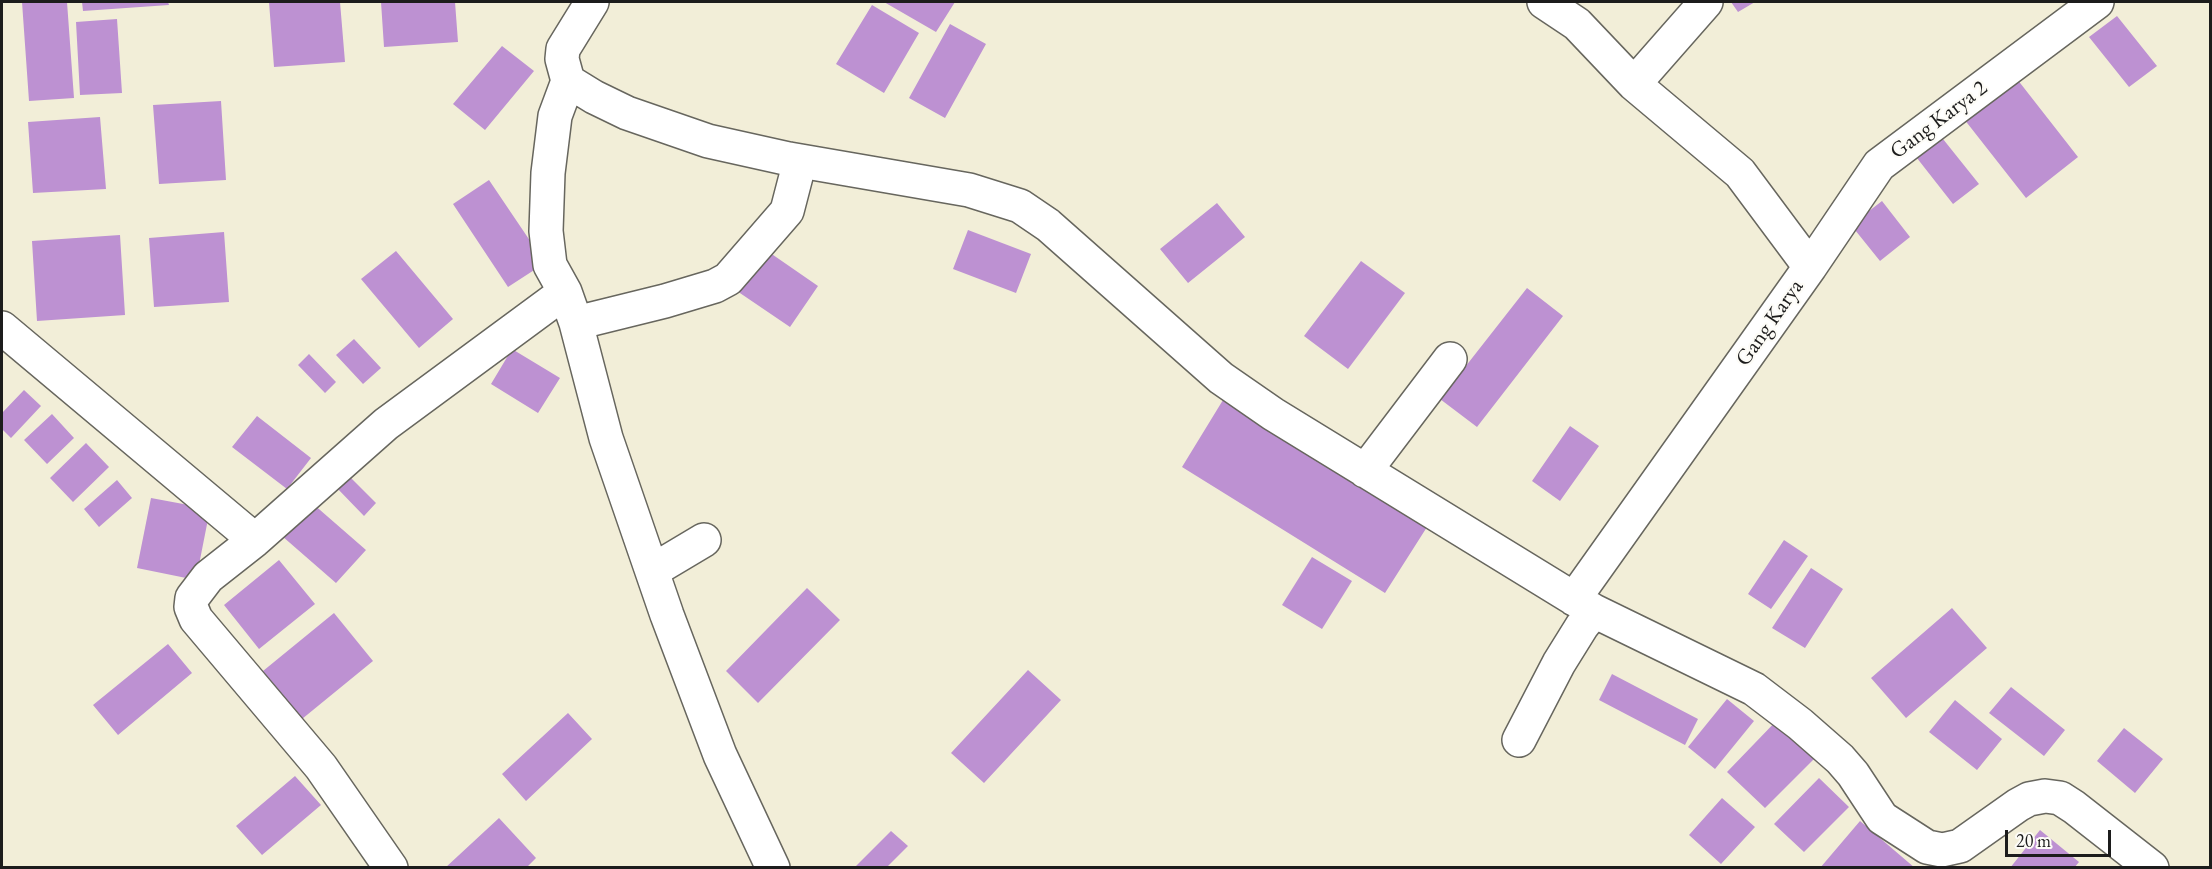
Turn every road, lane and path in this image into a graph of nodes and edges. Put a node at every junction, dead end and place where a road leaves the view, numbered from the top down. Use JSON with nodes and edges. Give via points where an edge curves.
{"nodes":[{"id":1,"x":592,"y":2,"type":"edge"},
{"id":2,"x":1544,"y":2,"type":"edge"},
{"id":3,"x":1706,"y":2,"type":"edge"},
{"id":4,"x":2097,"y":2,"type":"edge"},
{"id":5,"x":568,"y":81,"type":"junction"},
{"id":6,"x":1634,"y":84,"type":"junction"},
{"id":7,"x":800,"y":161,"type":"junction"},
{"id":8,"x":1810,"y":267,"type":"junction"},
{"id":9,"x":565,"y":292,"type":"junction"},
{"id":10,"x":576,"y":323,"type":"junction"},
{"id":11,"x":5,"y":338,"type":"edge"},
{"id":12,"x":1450,"y":359,"type":"dead end"},
{"id":13,"x":1365,"y":471,"type":"junction"},
{"id":14,"x":255,"y":540,"type":"junction"},
{"id":15,"x":704,"y":540,"type":"dead end"},
{"id":16,"x":652,"y":571,"type":"junction"},
{"id":17,"x":1584,"y":605,"type":"junction"},
{"id":18,"x":1519,"y":740,"type":"dead end"},
{"id":19,"x":391,"y":867,"type":"edge"},
{"id":20,"x":773,"y":867,"type":"edge"},
{"id":21,"x":2152,"y":867,"type":"edge"}],
"edges":[{"from":1,"to":5,"type":"street","via":[[563,49]]},
{"from":2,"to":6,"type":"street","name":"Gang Karya","via":[[1577,24]]},
{"from":3,"to":6,"type":"street"},
{"from":4,"to":8,"type":"street","name":"Gang Karya 2","via":[[1879,165]]},
{"from":5,"to":7,"type":"street","via":[[627,113],[698,138]]},
{"from":5,"to":9,"type":"street","via":[[555,116],[546,201],[550,265]]},
{"from":6,"to":8,"type":"street","name":"Gang Karya","via":[[1740,173]]},
{"from":7,"to":10,"type":"street","via":[[787,211],[728,279],[656,304]]},
{"from":7,"to":13,"type":"street","via":[[969,190],[1020,206],[1048,225],[1221,378]]},
{"from":8,"to":17,"type":"street","name":"Gang Karya"},
{"from":9,"to":10,"type":"street"},
{"from":9,"to":14,"type":"street","via":[[386,424]]},
{"from":10,"to":16,"type":"street","via":[[606,438]]},
{"from":11,"to":14,"type":"street"},
{"from":12,"to":13,"type":"street"},
{"from":13,"to":17,"type":"street"},
{"from":14,"to":19,"type":"street","via":[[208,577],[192,598],[193,614],[321,767]]},
{"from":15,"to":16,"type":"street"},
{"from":16,"to":20,"type":"street","via":[[720,755]]},
{"from":17,"to":18,"type":"street","name":"Gang Karya","via":[[1582,626]]},
{"from":17,"to":21,"type":"street","via":[[1754,689],[1840,759],[1882,818],[1927,847],[1942,850],[1960,846],[2029,799],[2045,796],[2060,798],[2074,807]]}]}
